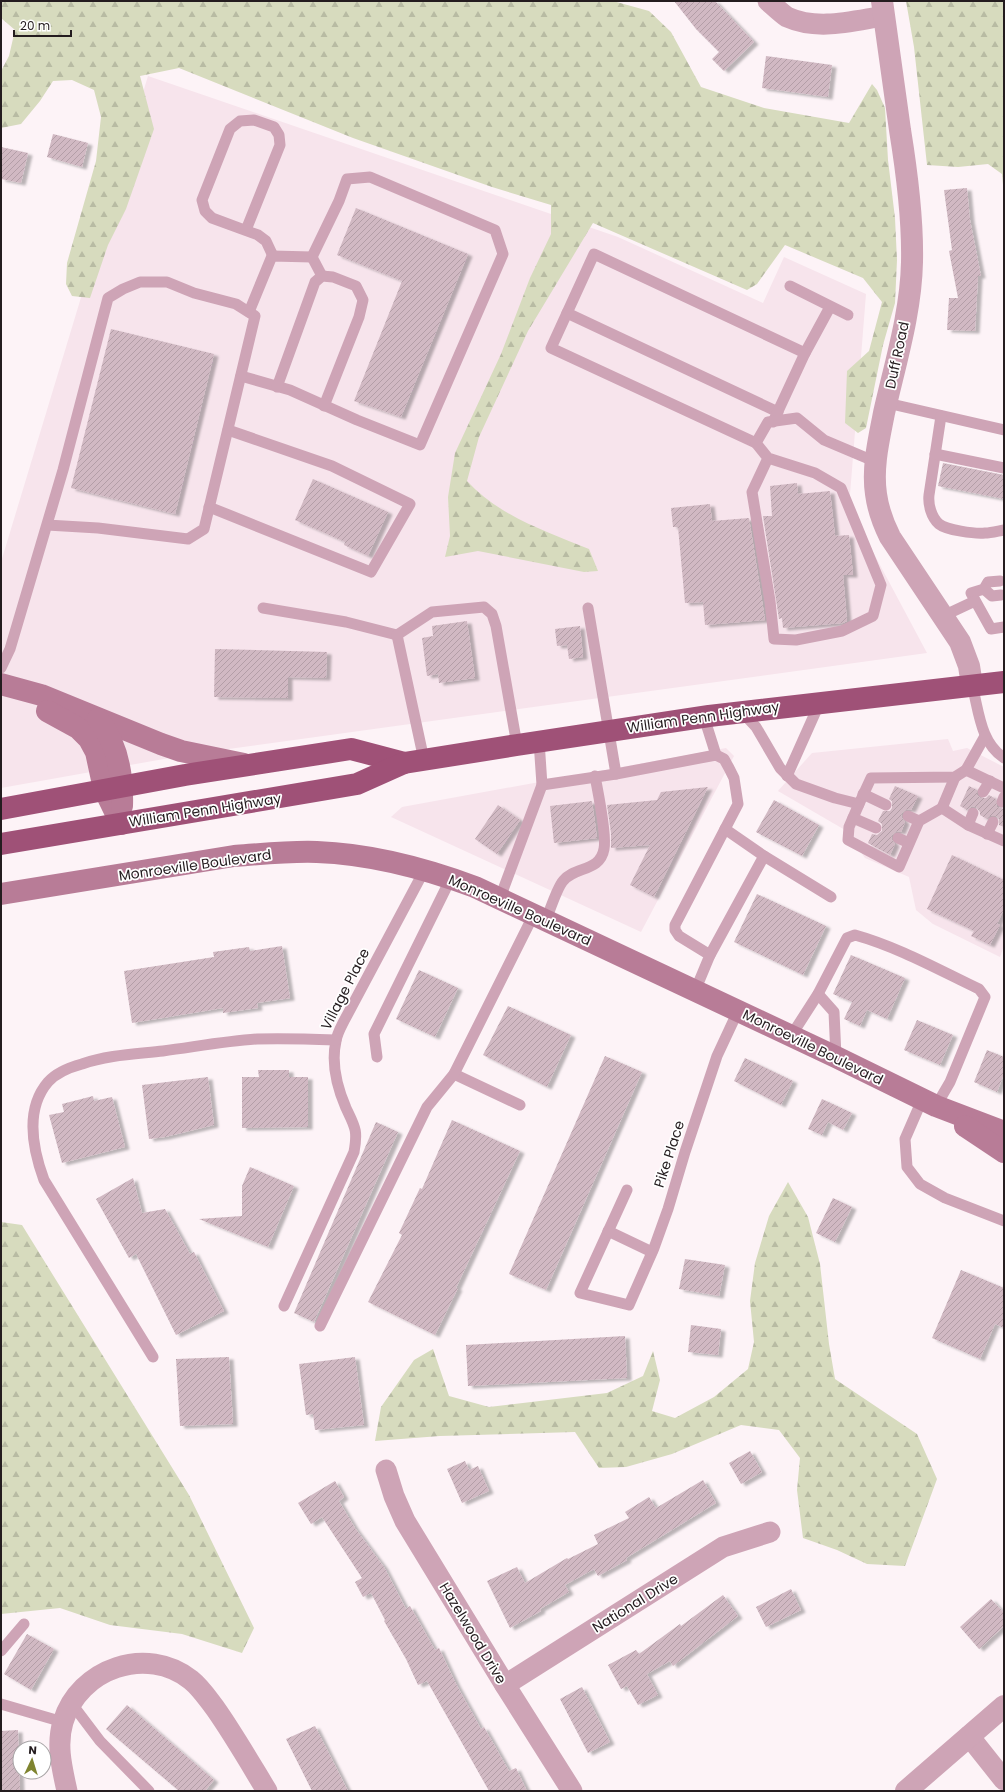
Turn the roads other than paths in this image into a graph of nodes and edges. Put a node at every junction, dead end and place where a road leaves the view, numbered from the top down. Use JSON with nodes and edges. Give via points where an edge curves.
{"nodes":[{"id":1,"x":768,"y":1,"type":"edge"},
{"id":2,"x":883,"y":9,"type":"edge"},
{"id":3,"x":246,"y":230,"type":"junction"},
{"id":4,"x":272,"y":256,"type":"junction"},
{"id":5,"x":312,"y":257,"type":"junction"},
{"id":6,"x":322,"y":276,"type":"junction"},
{"id":7,"x":790,"y":286,"type":"dead end"},
{"id":8,"x":830,"y":307,"type":"junction"},
{"id":9,"x":249,"y":312,"type":"junction"},
{"id":10,"x":567,"y":313,"type":"junction"},
{"id":11,"x":848,"y":315,"type":"dead end"},
{"id":12,"x":805,"y":353,"type":"junction"},
{"id":13,"x":241,"y":376,"type":"junction"},
{"id":14,"x":277,"y":387,"type":"junction"},
{"id":15,"x":887,"y":403,"type":"junction"},
{"id":16,"x":324,"y":406,"type":"junction"},
{"id":17,"x":941,"y":416,"type":"junction"},
{"id":18,"x":773,"y":419,"type":"junction"},
{"id":19,"x":228,"y":430,"type":"junction"},
{"id":20,"x":1004,"y":430,"type":"edge"},
{"id":21,"x":756,"y":443,"type":"junction"},
{"id":22,"x":935,"y":454,"type":"junction"},
{"id":23,"x":768,"y":458,"type":"junction"},
{"id":24,"x":876,"y":462,"type":"junction"},
{"id":25,"x":1004,"y":468,"type":"edge"},
{"id":26,"x":209,"y":508,"type":"junction"},
{"id":27,"x":47,"y":525,"type":"junction"},
{"id":28,"x":1004,"y":530,"type":"edge"},
{"id":29,"x":1000,"y":581,"type":"dead end"},
{"id":30,"x":984,"y":589,"type":"junction"},
{"id":31,"x":1001,"y":595,"type":"dead end"},
{"id":32,"x":975,"y":601,"type":"junction"},
{"id":33,"x":263,"y":608,"type":"dead end"},
{"id":34,"x":588,"y":608,"type":"dead end"},
{"id":35,"x":943,"y":616,"type":"junction"},
{"id":36,"x":1004,"y":628,"type":"edge"},
{"id":37,"x":397,"y":635,"type":"junction"},
{"id":38,"x":1,"y":668,"type":"edge"},
{"id":39,"x":1004,"y":682,"type":"edge"},
{"id":40,"x":1,"y":684,"type":"edge"},
{"id":41,"x":972,"y":685,"type":"junction"},
{"id":42,"x":820,"y":702,"type":"junction"},
{"id":43,"x":741,"y":712,"type":"junction"},
{"id":44,"x":704,"y":717,"type":"junction"},
{"id":45,"x":98,"y":719,"type":"junction"},
{"id":46,"x":608,"y":731,"type":"junction"},
{"id":47,"x":985,"y":736,"type":"junction"},
{"id":48,"x":539,"y":741,"type":"junction"},
{"id":49,"x":517,"y":745,"type":"junction"},
{"id":50,"x":716,"y":755,"type":"junction"},
{"id":51,"x":1004,"y":758,"type":"edge"},
{"id":52,"x":414,"y":761,"type":"junction"},
{"id":53,"x":249,"y":765,"type":"junction"},
{"id":54,"x":966,"y":770,"type":"junction"},
{"id":55,"x":616,"y":774,"type":"junction"},
{"id":56,"x":596,"y":776,"type":"junction"},
{"id":57,"x":787,"y":776,"type":"junction"},
{"id":58,"x":955,"y":778,"type":"junction"},
{"id":59,"x":990,"y":781,"type":"junction"},
{"id":60,"x":542,"y":785,"type":"junction"},
{"id":61,"x":114,"y":788,"type":"junction"},
{"id":62,"x":1004,"y":788,"type":"edge"},
{"id":63,"x":983,"y":792,"type":"dead end"},
{"id":64,"x":861,"y":799,"type":"junction"},
{"id":65,"x":886,"y":805,"type":"dead end"},
{"id":66,"x":1,"y":808,"type":"edge"},
{"id":67,"x":942,"y":808,"type":"junction"},
{"id":68,"x":973,"y":813,"type":"dead end"},
{"id":69,"x":908,"y":816,"type":"dead end"},
{"id":70,"x":853,"y":818,"type":"junction"},
{"id":71,"x":919,"y":821,"type":"junction"},
{"id":72,"x":993,"y":822,"type":"dead end"},
{"id":73,"x":121,"y":824,"type":"junction"},
{"id":74,"x":968,"y":824,"type":"junction"},
{"id":75,"x":876,"y":828,"type":"dead end"},
{"id":76,"x":725,"y":829,"type":"junction"},
{"id":77,"x":987,"y":834,"type":"junction"},
{"id":78,"x":898,"y":838,"type":"dead end"},
{"id":79,"x":1004,"y":841,"type":"edge"},
{"id":80,"x":910,"y":843,"type":"junction"},
{"id":81,"x":1,"y":844,"type":"edge"},
{"id":82,"x":764,"y":856,"type":"junction"},
{"id":83,"x":425,"y":869,"type":"junction"},
{"id":84,"x":451,"y":878,"type":"junction"},
{"id":85,"x":1,"y":894,"type":"edge"},
{"id":86,"x":831,"y":896,"type":"dead end"},
{"id":87,"x":500,"y":898,"type":"junction"},
{"id":88,"x":540,"y":917,"type":"junction"},
{"id":89,"x":710,"y":956,"type":"junction"},
{"id":90,"x":695,"y":991,"type":"junction"},
{"id":91,"x":818,"y":994,"type":"junction"},
{"id":92,"x":738,"y":1011,"type":"junction"},
{"id":93,"x":791,"y":1036,"type":"junction"},
{"id":94,"x":336,"y":1040,"type":"junction"},
{"id":95,"x":377,"y":1057,"type":"dead end"},
{"id":96,"x":836,"y":1057,"type":"junction"},
{"id":97,"x":454,"y":1074,"type":"junction"},
{"id":98,"x":929,"y":1103,"type":"junction"},
{"id":99,"x":520,"y":1105,"type":"dead end"},
{"id":100,"x":1004,"y":1132,"type":"edge"},
{"id":101,"x":1004,"y":1152,"type":"edge"},
{"id":102,"x":627,"y":1190,"type":"dead end"},
{"id":103,"x":1004,"y":1221,"type":"edge"},
{"id":104,"x":608,"y":1231,"type":"junction"},
{"id":105,"x":652,"y":1252,"type":"junction"},
{"id":106,"x":284,"y":1306,"type":"dead end"},
{"id":107,"x":320,"y":1326,"type":"dead end"},
{"id":108,"x":154,"y":1357,"type":"dead end"},
{"id":109,"x":386,"y":1470,"type":"dead end"},
{"id":110,"x":770,"y":1532,"type":"dead end"},
{"id":111,"x":24,"y":1624,"type":"dead end"},
{"id":112,"x":1,"y":1651,"type":"edge"},
{"id":113,"x":505,"y":1685,"type":"junction"},
{"id":114,"x":2,"y":1703,"type":"edge"},
{"id":115,"x":1004,"y":1706,"type":"edge"},
{"id":116,"x":68,"y":1713,"type":"junction"},
{"id":117,"x":969,"y":1736,"type":"junction"},
{"id":118,"x":1004,"y":1780,"type":"edge"},
{"id":119,"x":67,"y":1791,"type":"edge"},
{"id":120,"x":149,"y":1791,"type":"edge"},
{"id":121,"x":267,"y":1791,"type":"edge"},
{"id":122,"x":572,"y":1791,"type":"edge"},
{"id":123,"x":906,"y":1791,"type":"edge"}],
"edges":[{"from":1,"to":2,"type":"street","via":[[786,16],[810,24],[831,24]]},
{"from":2,"to":15,"type":"street","name":"Duff Road","via":[[907,173],[912,240],[911,288]]},
{"from":3,"to":3,"type":"lane","via":[[212,218],[205,211],[202,200],[230,129],[240,121],[254,120],[274,128],[279,135],[280,145]]},
{"from":3,"to":4,"type":"lane","via":[[266,241]]},
{"from":4,"to":5,"type":"lane"},
{"from":4,"to":9,"type":"lane"},
{"from":5,"to":6,"type":"lane"},
{"from":5,"to":16,"type":"lane","via":[[347,179],[370,177],[495,230],[503,254],[420,445]]},
{"from":6,"to":14,"type":"lane","via":[[315,282]]},
{"from":6,"to":16,"type":"lane","via":[[333,277],[356,286],[363,300],[359,317]]},
{"from":7,"to":8,"type":"lane"},
{"from":8,"to":11,"type":"lane"},
{"from":8,"to":12,"type":"lane"},
{"from":9,"to":13,"type":"lane","via":[[255,316]]},
{"from":9,"to":27,"type":"lane","via":[[236,304],[194,293],[167,282],[140,282],[108,298]]},
{"from":10,"to":12,"type":"lane","via":[[594,254]]},
{"from":10,"to":18,"type":"lane"},
{"from":10,"to":21,"type":"lane","via":[[552,348]]},
{"from":12,"to":18,"type":"lane"},
{"from":13,"to":14,"type":"lane"},
{"from":13,"to":19,"type":"lane"},
{"from":14,"to":16,"type":"lane","via":[[290,390]]},
{"from":15,"to":17,"type":"lane"},
{"from":15,"to":24,"type":"street","name":"Duff Road"},
{"from":17,"to":20,"type":"lane"},
{"from":17,"to":22,"type":"lane"},
{"from":18,"to":21,"type":"lane"},
{"from":18,"to":24,"type":"lane","via":[[797,418],[824,440]]},
{"from":19,"to":26,"type":"lane"},
{"from":19,"to":26,"type":"lane","via":[[332,466],[410,504],[370,572]]},
{"from":21,"to":23,"type":"lane"},
{"from":22,"to":25,"type":"lane"},
{"from":22,"to":28,"type":"lane","via":[[928,504],[939,524],[951,529],[984,534]]},
{"from":23,"to":23,"type":"lane","via":[[815,473],[841,488],[881,585],[873,616],[842,631],[796,640],[774,639],[752,492]]},
{"from":24,"to":35,"type":"street","name":"Duff Road","via":[[876,493],[883,522],[897,549]]},
{"from":26,"to":27,"type":"lane","via":[[204,529],[188,539],[98,528]]},
{"from":27,"to":38,"type":"lane","via":[[10,649]]},
{"from":29,"to":30,"type":"lane","via":[[988,582]]},
{"from":30,"to":31,"type":"lane","via":[[992,596]]},
{"from":30,"to":32,"type":"lane","via":[[971,593]]},
{"from":32,"to":35,"type":"lane"},
{"from":32,"to":36,"type":"lane","via":[[991,628]]},
{"from":33,"to":37,"type":"lane","via":[[346,622]]},
{"from":34,"to":46,"type":"lane"},
{"from":35,"to":41,"type":"street","name":"Duff Road","via":[[963,647]]},
{"from":37,"to":49,"type":"lane","via":[[432,612],[484,607],[492,614]]},
{"from":37,"to":52,"type":"lane"},
{"from":39,"to":41,"type":"highway","name":"William Penn Highway"},
{"from":40,"to":45,"type":"main road","via":[[41,695]]},
{"from":40,"to":61,"type":"main road","via":[[84,733],[94,745]]},
{"from":41,"to":42,"type":"highway","name":"William Penn Highway"},
{"from":41,"to":47,"type":"lane"},
{"from":42,"to":43,"type":"highway","name":"William Penn Highway"},
{"from":42,"to":57,"type":"lane"},
{"from":43,"to":44,"type":"highway","name":"William Penn Highway"},
{"from":43,"to":57,"type":"lane","via":[[756,727]]},
{"from":44,"to":46,"type":"highway","name":"William Penn Highway"},
{"from":44,"to":50,"type":"lane"},
{"from":45,"to":53,"type":"main road","via":[[181,751]]},
{"from":45,"to":61,"type":"main road","via":[[111,737]]},
{"from":46,"to":48,"type":"highway","name":"William Penn Highway"},
{"from":46,"to":55,"type":"lane"},
{"from":47,"to":51,"type":"lane","via":[[994,751]]},
{"from":47,"to":54,"type":"lane"},
{"from":48,"to":49,"type":"highway","name":"William Penn Highway"},
{"from":48,"to":60,"type":"lane"},
{"from":49,"to":52,"type":"highway","name":"William Penn Highway"},
{"from":50,"to":55,"type":"lane"},
{"from":50,"to":76,"type":"lane","via":[[724,759],[729,768],[738,797],[738,804]]},
{"from":52,"to":53,"type":"highway","name":"William Penn Highway","via":[[351,750]]},
{"from":52,"to":73,"type":"highway","name":"William Penn Highway","via":[[357,784]]},
{"from":53,"to":61,"type":"highway","name":"William Penn Highway"},
{"from":54,"to":58,"type":"lane"},
{"from":54,"to":59,"type":"lane"},
{"from":55,"to":56,"type":"lane"},
{"from":56,"to":60,"type":"lane"},
{"from":56,"to":88,"type":"lane","via":[[605,841],[602,856],[595,865],[569,875],[562,881]]},
{"from":57,"to":64,"type":"lane","via":[[796,784],[835,798]]},
{"from":58,"to":64,"type":"lane","via":[[870,778]]},
{"from":58,"to":67,"type":"lane"},
{"from":59,"to":62,"type":"lane"},
{"from":59,"to":63,"type":"lane"},
{"from":60,"to":87,"type":"lane"},
{"from":61,"to":66,"type":"highway","name":"William Penn Highway"},
{"from":61,"to":73,"type":"main road"},
{"from":64,"to":65,"type":"lane"},
{"from":64,"to":70,"type":"lane"},
{"from":67,"to":71,"type":"lane"},
{"from":67,"to":74,"type":"lane"},
{"from":68,"to":74,"type":"lane"},
{"from":69,"to":71,"type":"lane"},
{"from":70,"to":75,"type":"lane"},
{"from":70,"to":80,"type":"lane","via":[[848,840],[899,868]]},
{"from":71,"to":80,"type":"lane"},
{"from":72,"to":77,"type":"lane"},
{"from":73,"to":81,"type":"highway","name":"William Penn Highway"},
{"from":74,"to":77,"type":"lane"},
{"from":76,"to":82,"type":"lane"},
{"from":76,"to":89,"type":"lane","via":[[675,924],[675,930],[680,936]]},
{"from":77,"to":79,"type":"lane"},
{"from":78,"to":80,"type":"lane"},
{"from":82,"to":86,"type":"lane"},
{"from":82,"to":89,"type":"lane"},
{"from":83,"to":84,"type":"main road","name":"Monroeville Boulevard"},
{"from":83,"to":85,"type":"main road","name":"Monroeville Boulevard","via":[[372,857],[289,852],[234,856]]},
{"from":83,"to":94,"type":"lane","name":"Village Place"},
{"from":84,"to":87,"type":"main road","name":"Monroeville Boulevard"},
{"from":84,"to":95,"type":"lane","via":[[374,1034]]},
{"from":87,"to":88,"type":"main road","name":"Monroeville Boulevard"},
{"from":88,"to":90,"type":"main road","name":"Monroeville Boulevard"},
{"from":88,"to":97,"type":"lane"},
{"from":89,"to":90,"type":"lane"},
{"from":90,"to":92,"type":"main road","name":"Monroeville Boulevard"},
{"from":91,"to":93,"type":"lane"},
{"from":91,"to":96,"type":"lane","via":[[834,1012]]},
{"from":91,"to":98,"type":"lane","via":[[847,938],[855,935],[908,955],[979,990],[985,997],[950,1082]]},
{"from":92,"to":93,"type":"main road","name":"Monroeville Boulevard"},
{"from":92,"to":105,"type":"lane","name":"Pike Place","via":[[718,1056]]},
{"from":93,"to":96,"type":"main road","name":"Monroeville Boulevard"},
{"from":94,"to":106,"type":"lane","name":"Village Place","via":[[334,1058],[337,1084],[354,1122],[357,1135],[354,1152]]},
{"from":94,"to":108,"type":"lane","via":[[256,1039],[116,1056],[83,1063],[65,1071],[48,1082],[38,1096],[33,1113],[33,1133],[35,1157],[44,1180]]},
{"from":96,"to":98,"type":"main road","name":"Monroeville Boulevard"},
{"from":97,"to":99,"type":"lane"},
{"from":97,"to":107,"type":"lane","via":[[427,1107]]},
{"from":98,"to":100,"type":"main road","name":"Monroeville Boulevard"},
{"from":98,"to":101,"type":"main road","name":"Monroeville Boulevard"},
{"from":98,"to":103,"type":"lane","via":[[904,1138],[907,1166],[920,1184],[945,1198]]},
{"from":102,"to":104,"type":"lane"},
{"from":104,"to":105,"type":"lane"},
{"from":104,"to":105,"type":"lane","name":"Pike Place","via":[[580,1293],[629,1305]]},
{"from":109,"to":113,"type":"street","name":"Hazelwood Drive","via":[[405,1521]]},
{"from":110,"to":113,"type":"street","name":"National Drive","via":[[724,1547]]},
{"from":111,"to":112,"type":"lane"},
{"from":113,"to":122,"type":"street","name":"Hazelwood Drive"},
{"from":114,"to":116,"type":"lane"},
{"from":115,"to":117,"type":"street"},
{"from":116,"to":119,"type":"street","via":[[60,1737],[60,1753]]},
{"from":116,"to":120,"type":"lane","via":[[100,1741]]},
{"from":116,"to":121,"type":"street","via":[[88,1684],[120,1666],[147,1663],[179,1672],[204,1693]]},
{"from":117,"to":118,"type":"street"},
{"from":117,"to":123,"type":"street"}]}
